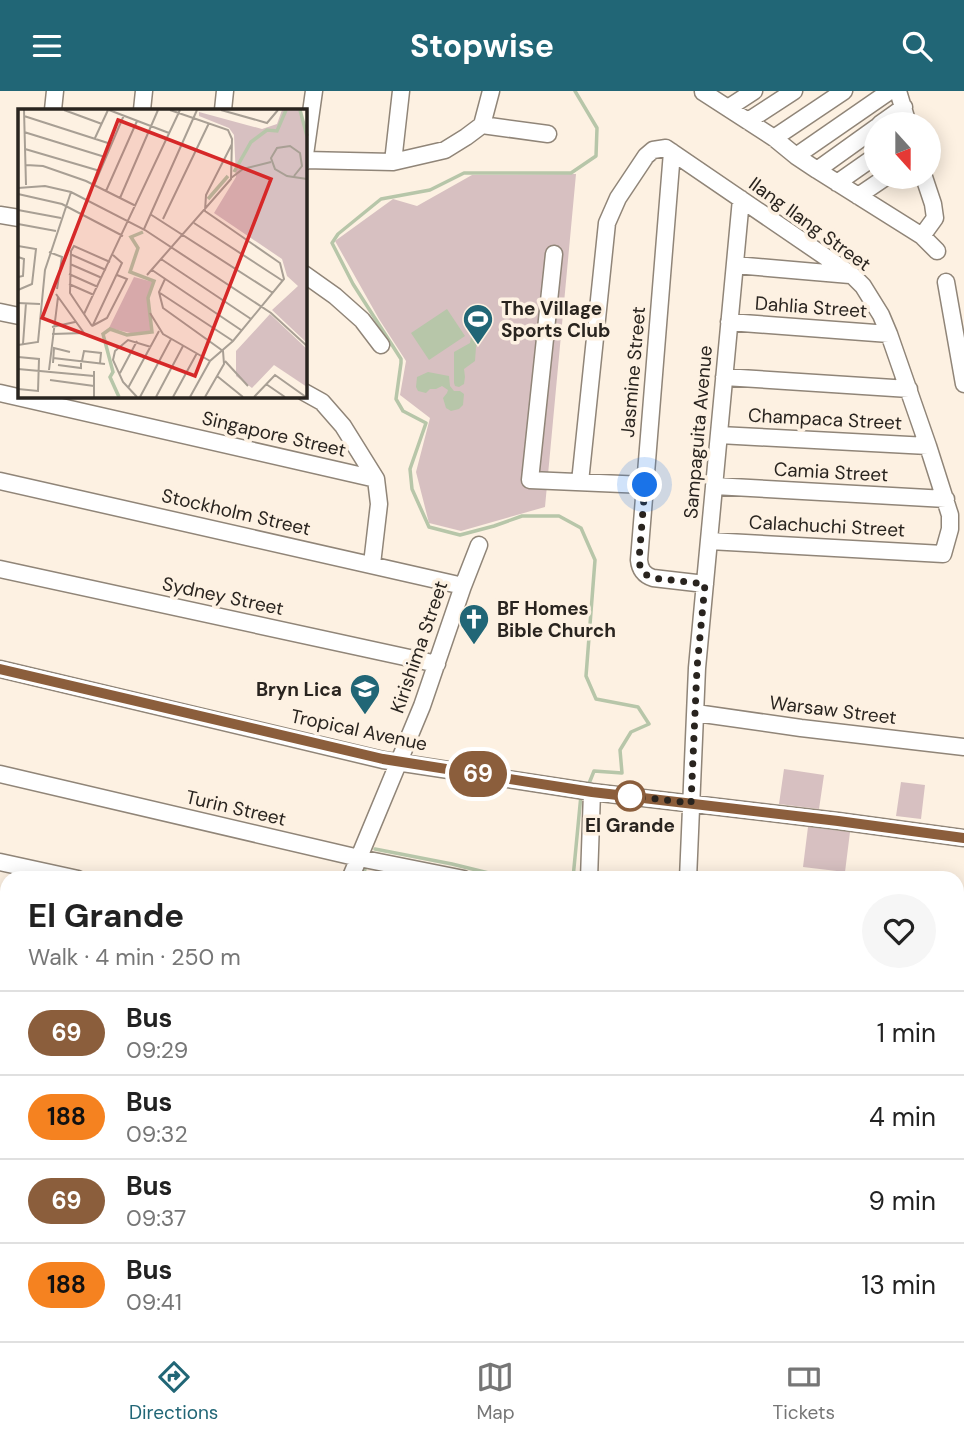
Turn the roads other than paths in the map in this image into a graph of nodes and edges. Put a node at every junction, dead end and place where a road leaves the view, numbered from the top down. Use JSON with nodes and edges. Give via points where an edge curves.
{"nodes":[{"id":1,"x":55,"y":91,"type":"edge"},
{"id":2,"x":144,"y":91,"type":"edge"},
{"id":3,"x":225,"y":91,"type":"edge"},
{"id":4,"x":314,"y":91,"type":"edge"},
{"id":5,"x":401,"y":91,"type":"edge"},
{"id":6,"x":491,"y":91,"type":"edge"},
{"id":7,"x":704,"y":91,"type":"edge"},
{"id":8,"x":754,"y":91,"type":"edge"},
{"id":9,"x":794,"y":91,"type":"edge"},
{"id":10,"x":844,"y":91,"type":"edge"},
{"id":11,"x":890,"y":91,"type":"edge"},
{"id":12,"x":898,"y":91,"type":"edge"},
{"id":13,"x":904,"y":107,"type":"junction"},
{"id":14,"x":728,"y":108,"type":"junction"},
{"id":15,"x":53,"y":109,"type":"edge"},
{"id":16,"x":142,"y":109,"type":"edge"},
{"id":17,"x":223,"y":109,"type":"edge"},
{"id":18,"x":897,"y":112,"type":"edge"},
{"id":19,"x":905,"y":112,"type":"edge"},
{"id":20,"x":748,"y":121,"type":"junction"},
{"id":21,"x":482,"y":125,"type":"junction"},
{"id":22,"x":548,"y":134,"type":"dead end"},
{"id":23,"x":864,"y":136,"type":"edge"},
{"id":24,"x":774,"y":138,"type":"junction"},
{"id":25,"x":672,"y":152,"type":"junction"},
{"id":26,"x":306,"y":153,"type":"edge"},
{"id":27,"x":796,"y":156,"type":"junction"},
{"id":28,"x":306,"y":161,"type":"edge"},
{"id":29,"x":393,"y":162,"type":"junction"},
{"id":30,"x":864,"y":164,"type":"edge"},
{"id":31,"x":817,"y":170,"type":"junction"},
{"id":32,"x":837,"y":183,"type":"junction"},
{"id":33,"x":869,"y":189,"type":"edge"},
{"id":34,"x":928,"y":189,"type":"edge"},
{"id":35,"x":858,"y":197,"type":"junction"},
{"id":36,"x":741,"y":199,"type":"junction"},
{"id":37,"x":0,"y":215,"type":"edge"},
{"id":38,"x":18,"y":218,"type":"edge"},
{"id":39,"x":922,"y":236,"type":"junction"},
{"id":40,"x":937,"y":251,"type":"dead end"},
{"id":41,"x":554,"y":254,"type":"dead end"},
{"id":42,"x":735,"y":265,"type":"junction"},
{"id":43,"x":306,"y":275,"type":"edge"},
{"id":44,"x":852,"y":275,"type":"junction"},
{"id":45,"x":946,"y":282,"type":"dead end"},
{"id":46,"x":0,"y":312,"type":"edge"},
{"id":47,"x":18,"y":316,"type":"edge"},
{"id":48,"x":729,"y":322,"type":"junction"},
{"id":49,"x":889,"y":334,"type":"junction"},
{"id":50,"x":381,"y":345,"type":"dead end"},
{"id":51,"x":724,"y":377,"type":"junction"},
{"id":52,"x":964,"y":384,"type":"edge"},
{"id":53,"x":909,"y":389,"type":"junction"},
{"id":54,"x":0,"y":393,"type":"edge"},
{"id":55,"x":306,"y":393,"type":"edge"},
{"id":56,"x":719,"y":435,"type":"junction"},
{"id":57,"x":929,"y":446,"type":"junction"},
{"id":58,"x":376,"y":479,"type":"junction"},
{"id":59,"x":0,"y":481,"type":"edge"},
{"id":60,"x":580,"y":482,"type":"junction"},
{"id":61,"x":645,"y":485,"type":"junction"},
{"id":62,"x":714,"y":486,"type":"junction"},
{"id":63,"x":946,"y":499,"type":"junction"},
{"id":64,"x":709,"y":541,"type":"junction"},
{"id":65,"x":479,"y":545,"type":"dead end"},
{"id":66,"x":943,"y":554,"type":"joint"},
{"id":67,"x":372,"y":564,"type":"junction"},
{"id":68,"x":0,"y":569,"type":"edge"},
{"id":69,"x":705,"y":584,"type":"junction"},
{"id":70,"x":463,"y":586,"type":"junction"},
{"id":71,"x":437,"y":664,"type":"junction"},
{"id":72,"x":0,"y":669,"type":"edge"},
{"id":73,"x":696,"y":713,"type":"junction"},
{"id":74,"x":964,"y":747,"type":"edge"},
{"id":75,"x":400,"y":762,"type":"junction"},
{"id":76,"x":0,"y":774,"type":"edge"},
{"id":77,"x":592,"y":792,"type":"junction"},
{"id":78,"x":691,"y":803,"type":"junction"},
{"id":79,"x":964,"y":838,"type":"edge"},
{"id":80,"x":359,"y":858,"type":"junction"},
{"id":81,"x":0,"y":862,"type":"edge"},
{"id":82,"x":41,"y":871,"type":"edge"},
{"id":83,"x":353,"y":871,"type":"edge"},
{"id":84,"x":424,"y":871,"type":"edge"},
{"id":85,"x":589,"y":871,"type":"edge"},
{"id":86,"x":688,"y":871,"type":"edge"}],
"edges":[{"from":1,"to":15,"type":"street"},
{"from":2,"to":16,"type":"street"},
{"from":3,"to":17,"type":"street"},
{"from":4,"to":26,"type":"street"},
{"from":5,"to":29,"type":"street"},
{"from":6,"to":21,"type":"street"},
{"from":7,"to":14,"type":"street"},
{"from":8,"to":14,"type":"street"},
{"from":9,"to":20,"type":"street"},
{"from":10,"to":24,"type":"street"},
{"from":11,"to":27,"type":"street"},
{"from":12,"to":13,"type":"street"},
{"from":13,"to":18,"type":"street"},
{"from":13,"to":19,"type":"street"},
{"from":14,"to":20,"type":"street"},
{"from":20,"to":24,"type":"street"},
{"from":21,"to":22,"type":"street"},
{"from":21,"to":29,"type":"street","via":[[445,150]]},
{"from":23,"to":31,"type":"street"},
{"from":24,"to":27,"type":"street"},
{"from":25,"to":36,"type":"street","name":"Ilang Ilang Street"},
{"from":25,"to":60,"type":"street","via":[[660,148],[646,156],[607,223]]},
{"from":25,"to":61,"type":"street","name":"Jasmine Street"},
{"from":27,"to":31,"type":"street"},
{"from":28,"to":29,"type":"street"},
{"from":30,"to":32,"type":"street"},
{"from":31,"to":32,"type":"street"},
{"from":32,"to":35,"type":"street"},
{"from":33,"to":35,"type":"street"},
{"from":34,"to":39,"type":"street","via":[[934,218]]},
{"from":35,"to":39,"type":"street"},
{"from":36,"to":42,"type":"street","name":"Sampaguita Avenue"},
{"from":36,"to":44,"type":"street","name":"Ilang Ilang Street"},
{"from":37,"to":38,"type":"street"},
{"from":39,"to":40,"type":"street"},
{"from":41,"to":60,"type":"street","via":[[530,480]]},
{"from":42,"to":44,"type":"street"},
{"from":42,"to":48,"type":"street","name":"Sampaguita Avenue"},
{"from":43,"to":50,"type":"street","via":[[362,320]]},
{"from":44,"to":49,"type":"street","name":"Ilang Ilang Street"},
{"from":45,"to":52,"type":"street"},
{"from":46,"to":47,"type":"street"},
{"from":48,"to":49,"type":"street","name":"Dahlia Street"},
{"from":48,"to":51,"type":"street","name":"Sampaguita Avenue"},
{"from":49,"to":53,"type":"street","name":"Ilang Ilang Street"},
{"from":51,"to":53,"type":"street"},
{"from":51,"to":56,"type":"street","name":"Sampaguita Avenue"},
{"from":53,"to":57,"type":"street","name":"Ilang Ilang Street"},
{"from":54,"to":58,"type":"street","name":"Singapore Street"},
{"from":55,"to":58,"type":"street","via":[[322,402],[343,426]]},
{"from":56,"to":57,"type":"street","name":"Champaca Street"},
{"from":56,"to":62,"type":"street","name":"Sampaguita Avenue"},
{"from":57,"to":63,"type":"street","name":"Ilang Ilang Street"},
{"from":58,"to":67,"type":"street","via":[[379,504]]},
{"from":59,"to":67,"type":"street","name":"Stockholm Street"},
{"from":60,"to":61,"type":"street"},
{"from":61,"to":69,"type":"street","name":"Jasmine Street","via":[[642,572],[653,578]]},
{"from":62,"to":63,"type":"street","name":"Camia Street"},
{"from":62,"to":64,"type":"street","name":"Sampaguita Avenue"},
{"from":63,"to":66,"type":"street","name":"Ilang Ilang Street","via":[[950,529]]},
{"from":64,"to":66,"type":"street","name":"Calachuchi Street"},
{"from":64,"to":69,"type":"street","name":"Sampaguita Avenue"},
{"from":65,"to":70,"type":"street","name":"Kirishima Street"},
{"from":67,"to":70,"type":"street","name":"Stockholm Street"},
{"from":68,"to":71,"type":"street","name":"Sydney Street"},
{"from":69,"to":73,"type":"street","name":"Sampaguita Avenue"},
{"from":70,"to":71,"type":"street","name":"Kirishima Street"},
{"from":71,"to":75,"type":"street","name":"Kirishima Street"},
{"from":72,"to":75,"type":"street","name":"Tropical Avenue"},
{"from":73,"to":74,"type":"street","name":"Warsaw Street"},
{"from":73,"to":78,"type":"street","name":"Sampaguita Avenue"},
{"from":75,"to":77,"type":"street","name":"Tropical Avenue"},
{"from":75,"to":80,"type":"street","name":"Kirishima Street"},
{"from":76,"to":80,"type":"street","name":"Turin Street"},
{"from":77,"to":78,"type":"street","name":"Tropical Avenue"},
{"from":77,"to":85,"type":"street"},
{"from":78,"to":79,"type":"street","name":"Tropical Avenue"},
{"from":78,"to":86,"type":"street","name":"Sampaguita Avenue"},
{"from":80,"to":83,"type":"street","name":"Kirishima Street"},
{"from":80,"to":84,"type":"street","name":"Turin Street"},
{"from":81,"to":82,"type":"street"}]}
